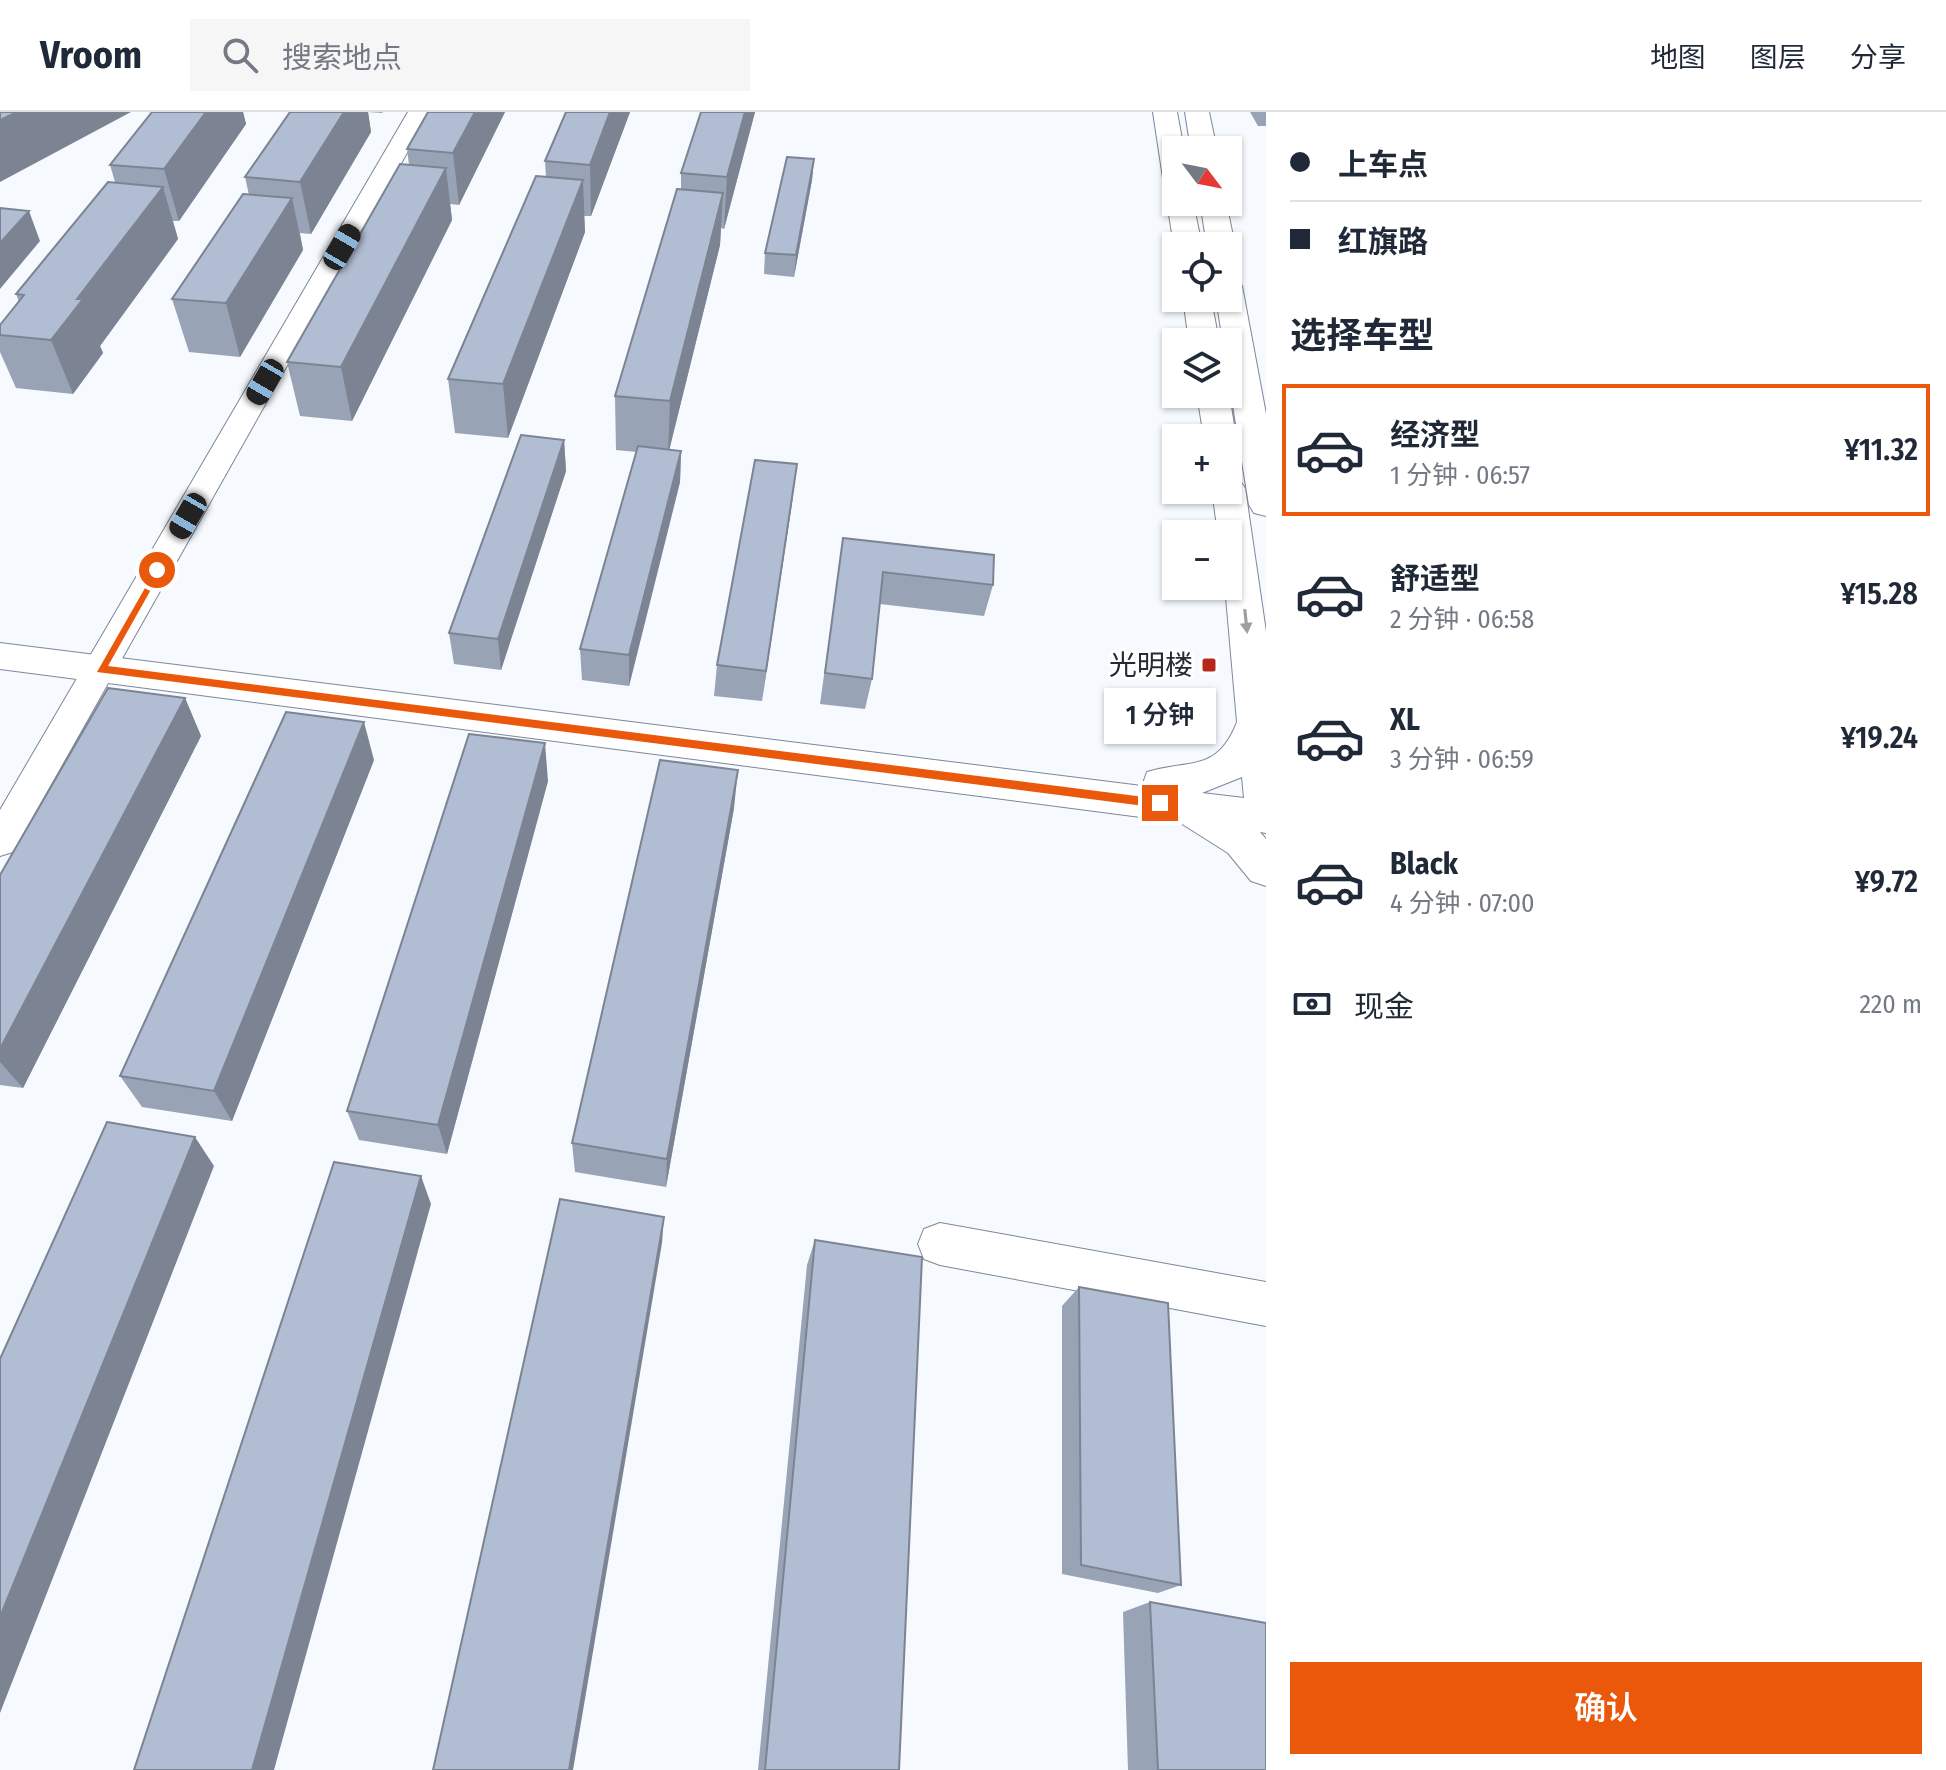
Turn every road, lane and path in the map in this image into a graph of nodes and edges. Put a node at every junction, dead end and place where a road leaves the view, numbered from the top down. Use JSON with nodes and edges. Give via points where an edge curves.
{"nodes":[{"id":1,"x":419,"y":112,"type":"edge"},
{"id":2,"x":1165,"y":112,"type":"edge"},
{"id":3,"x":1197,"y":112,"type":"edge"},
{"id":4,"x":1169,"y":136,"type":"edge"},
{"id":5,"x":1201,"y":136,"type":"edge"},
{"id":6,"x":1233,"y":312,"type":"edge"},
{"id":7,"x":1230,"y":504,"type":"edge"},
{"id":8,"x":1266,"y":505,"type":"edge"},
{"id":9,"x":0,"y":637,"type":"edge"},
{"id":10,"x":0,"y":656,"type":"edge"},
{"id":11,"x":106,"y":660,"type":"junction"},
{"id":12,"x":1256,"y":723,"type":"junction"},
{"id":13,"x":1160,"y":793,"type":"junction"},
{"id":14,"x":1265,"y":807,"type":"edge"},
{"id":15,"x":0,"y":842,"type":"edge"},
{"id":16,"x":1266,"y":869,"type":"edge"},
{"id":17,"x":940,"y":1244,"type":"dead end"},
{"id":18,"x":1266,"y":1304,"type":"edge"}],
"edges":[{"from":1,"to":11,"type":"street"},
{"from":2,"to":4,"type":"main road"},
{"from":3,"to":5,"type":"main road"},
{"from":6,"to":8,"type":"main road"},
{"from":7,"to":12,"type":"main road","one_way":true},
{"from":9,"to":11,"type":"main road"},
{"from":10,"to":11,"type":"main road"},
{"from":11,"to":13,"type":"main road"},
{"from":11,"to":15,"type":"street"},
{"from":12,"to":13,"type":"main road","via":[[1249,746],[1224,772]]},
{"from":12,"to":14,"type":"main road"},
{"from":13,"to":14,"type":"main road"},
{"from":13,"to":16,"type":"main road","via":[[1227,829]]},
{"from":17,"to":18,"type":"street"}]}
